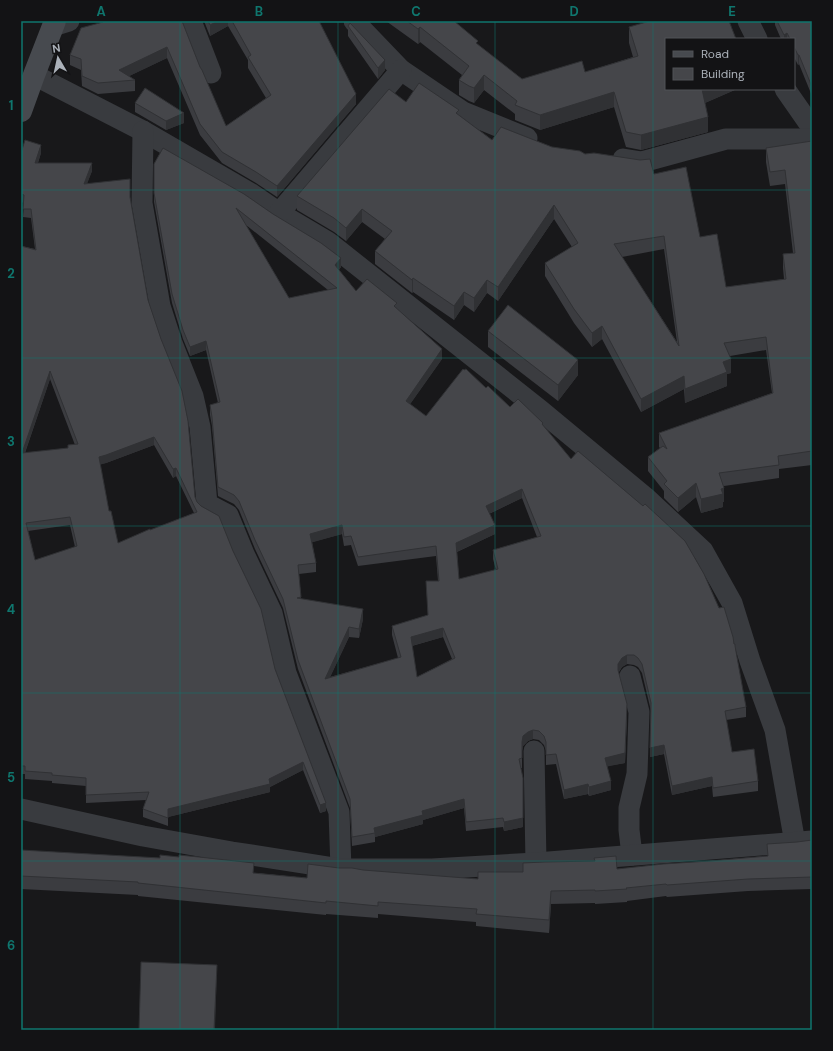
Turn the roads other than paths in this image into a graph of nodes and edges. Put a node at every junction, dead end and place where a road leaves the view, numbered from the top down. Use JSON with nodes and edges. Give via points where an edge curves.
{"nodes":[{"id":1,"x":191,"y":21,"type":"edge"},
{"id":2,"x":354,"y":21,"type":"edge"},
{"id":3,"x":748,"y":21,"type":"edge"},
{"id":4,"x":55,"y":22,"type":"edge"},
{"id":5,"x":756,"y":38,"type":"edge"},
{"id":6,"x":401,"y":70,"type":"junction"},
{"id":7,"x":27,"y":72,"type":"edge"},
{"id":8,"x":211,"y":72,"type":"dead end"},
{"id":9,"x":786,"y":90,"type":"edge"},
{"id":10,"x":21,"y":111,"type":"edge"},
{"id":11,"x":812,"y":124,"type":"edge"},
{"id":12,"x":142,"y":131,"type":"junction"},
{"id":13,"x":812,"y":139,"type":"edge"},
{"id":14,"x":543,"y":145,"type":"edge"},
{"id":15,"x":604,"y":156,"type":"edge"},
{"id":16,"x":279,"y":213,"type":"junction"},
{"id":17,"x":630,"y":676,"type":"dead end"},
{"id":18,"x":534,"y":752,"type":"dead end"},
{"id":19,"x":21,"y":809,"type":"edge"},
{"id":20,"x":804,"y":842,"type":"edge"},
{"id":21,"x":632,"y":855,"type":"junction"},
{"id":22,"x":536,"y":863,"type":"junction"},
{"id":23,"x":341,"y":869,"type":"junction"}],
"edges":[{"from":1,"to":8,"type":"street"},
{"from":2,"to":6,"type":"street"},
{"from":3,"to":5,"type":"street"},
{"from":4,"to":7,"type":"main road"},
{"from":6,"to":14,"type":"street","via":[[463,112]]},
{"from":6,"to":16,"type":"street"},
{"from":7,"to":10,"type":"main road"},
{"from":7,"to":12,"type":"street"},
{"from":9,"to":11,"type":"street"},
{"from":12,"to":16,"type":"street","via":[[250,193]]},
{"from":12,"to":23,"type":"street","via":[[142,203],[160,306],[193,396],[200,427],[207,504],[228,515],[272,613],[286,673],[339,812]]},
{"from":13,"to":15,"type":"street","via":[[726,139],[642,162]]},
{"from":16,"to":20,"type":"street","via":[[328,242],[540,410],[645,497],[703,551],[732,603],[775,730]]},
{"from":17,"to":21,"type":"street","via":[[639,712],[637,774],[629,808]]},
{"from":18,"to":22,"type":"street"},
{"from":19,"to":23,"type":"street","via":[[150,838]]},
{"from":20,"to":21,"type":"street"},
{"from":21,"to":22,"type":"street"},
{"from":22,"to":23,"type":"street","via":[[432,869]]}]}
